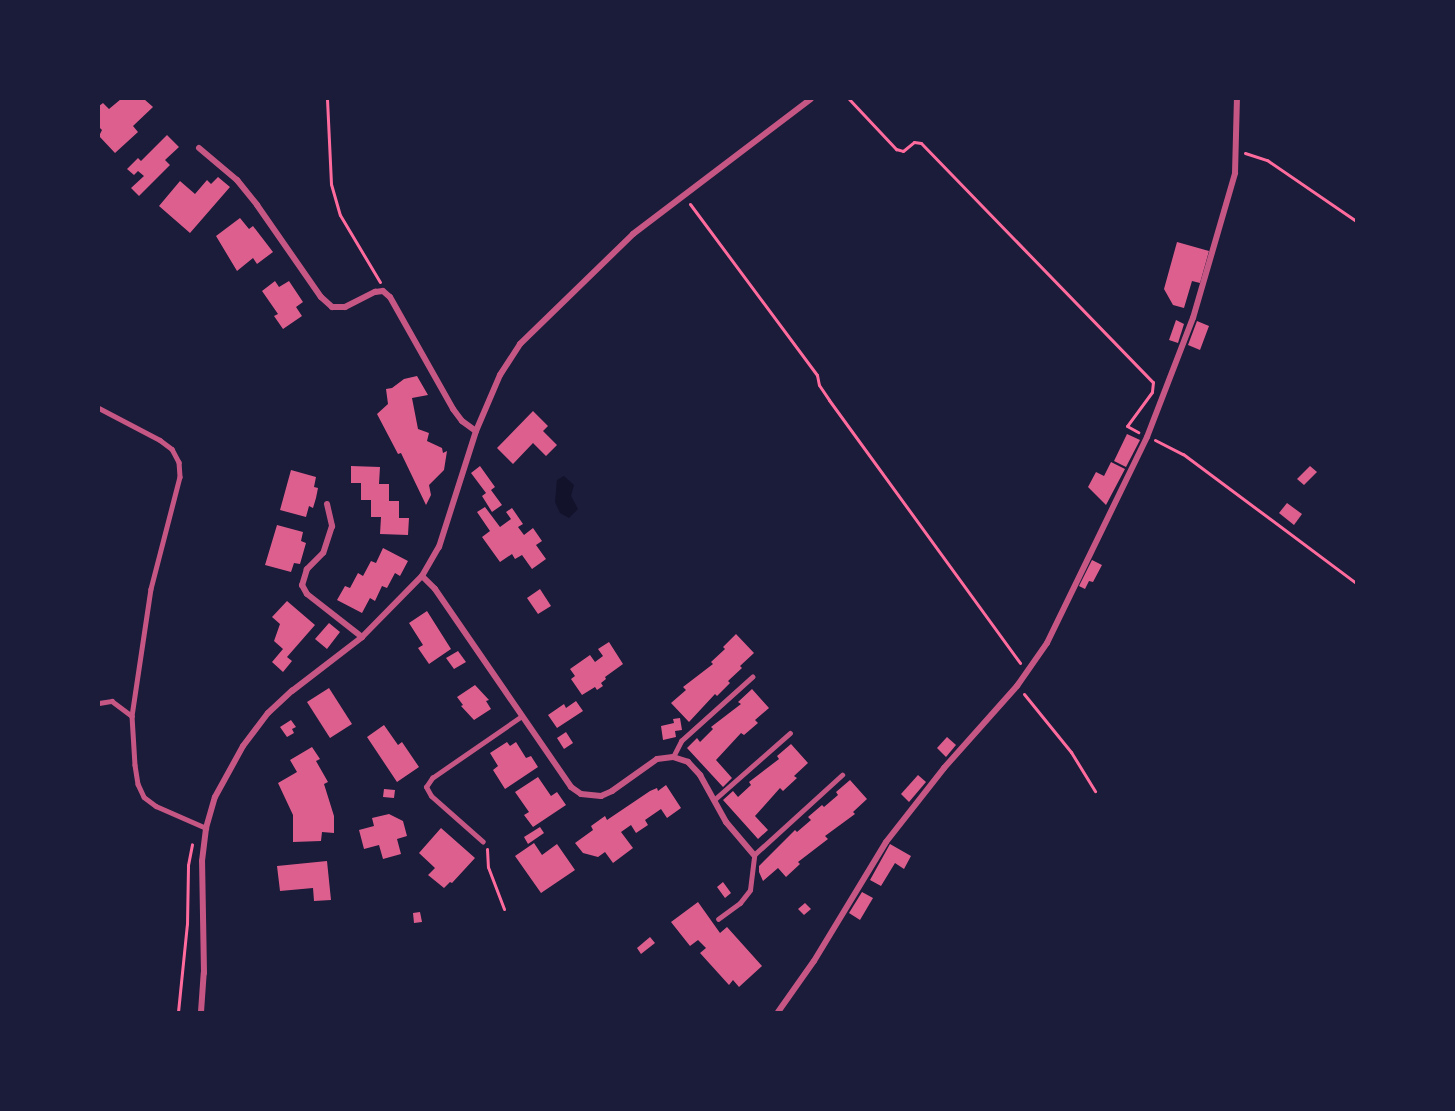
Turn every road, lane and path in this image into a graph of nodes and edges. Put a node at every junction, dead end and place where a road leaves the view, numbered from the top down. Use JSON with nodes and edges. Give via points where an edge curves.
{"nodes":[{"id":1,"x":327,"y":99,"type":"edge"},
{"id":2,"x":811,"y":99,"type":"edge"},
{"id":3,"x":849,"y":99,"type":"edge"},
{"id":4,"x":1237,"y":99,"type":"edge"},
{"id":5,"x":199,"y":148,"type":"dead end"},
{"id":6,"x":1237,"y":152,"type":"junction"},
{"id":7,"x":684,"y":195,"type":"junction"},
{"id":8,"x":1356,"y":221,"type":"edge"},
{"id":9,"x":383,"y":291,"type":"junction"},
{"id":10,"x":99,"y":408,"type":"edge"},
{"id":11,"x":1126,"y":426,"type":"dead end"},
{"id":12,"x":476,"y":431,"type":"junction"},
{"id":13,"x":1147,"y":437,"type":"junction"},
{"id":14,"x":327,"y":504,"type":"dead end"},
{"id":15,"x":422,"y":576,"type":"junction"},
{"id":16,"x":1356,"y":583,"type":"edge"},
{"id":17,"x":362,"y":637,"type":"junction"},
{"id":18,"x":1034,"y":663,"type":"junction"},
{"id":19,"x":752,"y":677,"type":"dead end"},
{"id":20,"x":1017,"y":686,"type":"junction"},
{"id":21,"x":99,"y":703,"type":"edge"},
{"id":22,"x":132,"y":716,"type":"junction"},
{"id":23,"x":522,"y":716,"type":"junction"},
{"id":24,"x":790,"y":733,"type":"dead end"},
{"id":25,"x":673,"y":757,"type":"junction"},
{"id":26,"x":842,"y":775,"type":"dead end"},
{"id":27,"x":1095,"y":791,"type":"dead end"},
{"id":28,"x":714,"y":800,"type":"junction"},
{"id":29,"x":206,"y":828,"type":"junction"},
{"id":30,"x":483,"y":842,"type":"joint"},
{"id":31,"x":754,"y":855,"type":"junction"},
{"id":32,"x":504,"y":909,"type":"dead end"},
{"id":33,"x":718,"y":919,"type":"dead end"},
{"id":34,"x":178,"y":1012,"type":"edge"},
{"id":35,"x":201,"y":1012,"type":"edge"},
{"id":36,"x":778,"y":1012,"type":"edge"}],
"edges":[{"from":1,"to":9,"type":"path","via":[[331,184],[340,215],[379,277]]},
{"from":2,"to":7,"type":"street"},
{"from":3,"to":11,"type":"path","via":[[896,149],[903,151],[914,142],[921,143],[1153,382],[1152,392]]},
{"from":4,"to":6,"type":"street"},
{"from":5,"to":9,"type":"street","via":[[237,180],[332,307],[345,307]]},
{"from":6,"to":8,"type":"path","via":[[1267,160]]},
{"from":6,"to":13,"type":"street","via":[[1204,285]]},
{"from":7,"to":12,"type":"street","via":[[633,234],[520,345],[500,375]]},
{"from":7,"to":18,"type":"path","via":[[817,375],[829,400],[1015,659]]},
{"from":9,"to":12,"type":"street","via":[[453,409]]},
{"from":10,"to":22,"type":"lane","via":[[160,440],[172,449],[179,462],[180,477],[151,589]]},
{"from":12,"to":15,"type":"street","via":[[439,547]]},
{"from":13,"to":16,"type":"path","via":[[1183,454]]},
{"from":13,"to":18,"type":"street"},
{"from":14,"to":17,"type":"street","via":[[332,526],[323,553],[307,569],[302,585],[307,594]]},
{"from":15,"to":17,"type":"street"},
{"from":15,"to":23,"type":"street","via":[[435,589]]},
{"from":17,"to":29,"type":"street","via":[[268,713],[228,770],[214,797]]},
{"from":18,"to":20,"type":"street"},
{"from":19,"to":25,"type":"lane","via":[[681,741]]},
{"from":20,"to":27,"type":"path","via":[[1071,752]]},
{"from":20,"to":36,"type":"street","via":[[944,768],[886,842],[814,961]]},
{"from":21,"to":22,"type":"lane","via":[[112,701]]},
{"from":22,"to":29,"type":"lane","via":[[135,765],[144,796],[156,806]]},
{"from":23,"to":25,"type":"street","via":[[571,787],[591,797],[612,791],[657,759]]},
{"from":23,"to":30,"type":"lane","via":[[432,778],[426,787],[431,796]]},
{"from":24,"to":28,"type":"lane"},
{"from":25,"to":28,"type":"street","via":[[688,762]]},
{"from":26,"to":31,"type":"lane"},
{"from":28,"to":31,"type":"street","via":[[726,822]]},
{"from":29,"to":34,"type":"path","via":[[193,835],[188,865]]},
{"from":29,"to":35,"type":"street","via":[[202,861]]},
{"from":30,"to":32,"type":"path"},
{"from":31,"to":33,"type":"lane","via":[[750,890]]}]}
